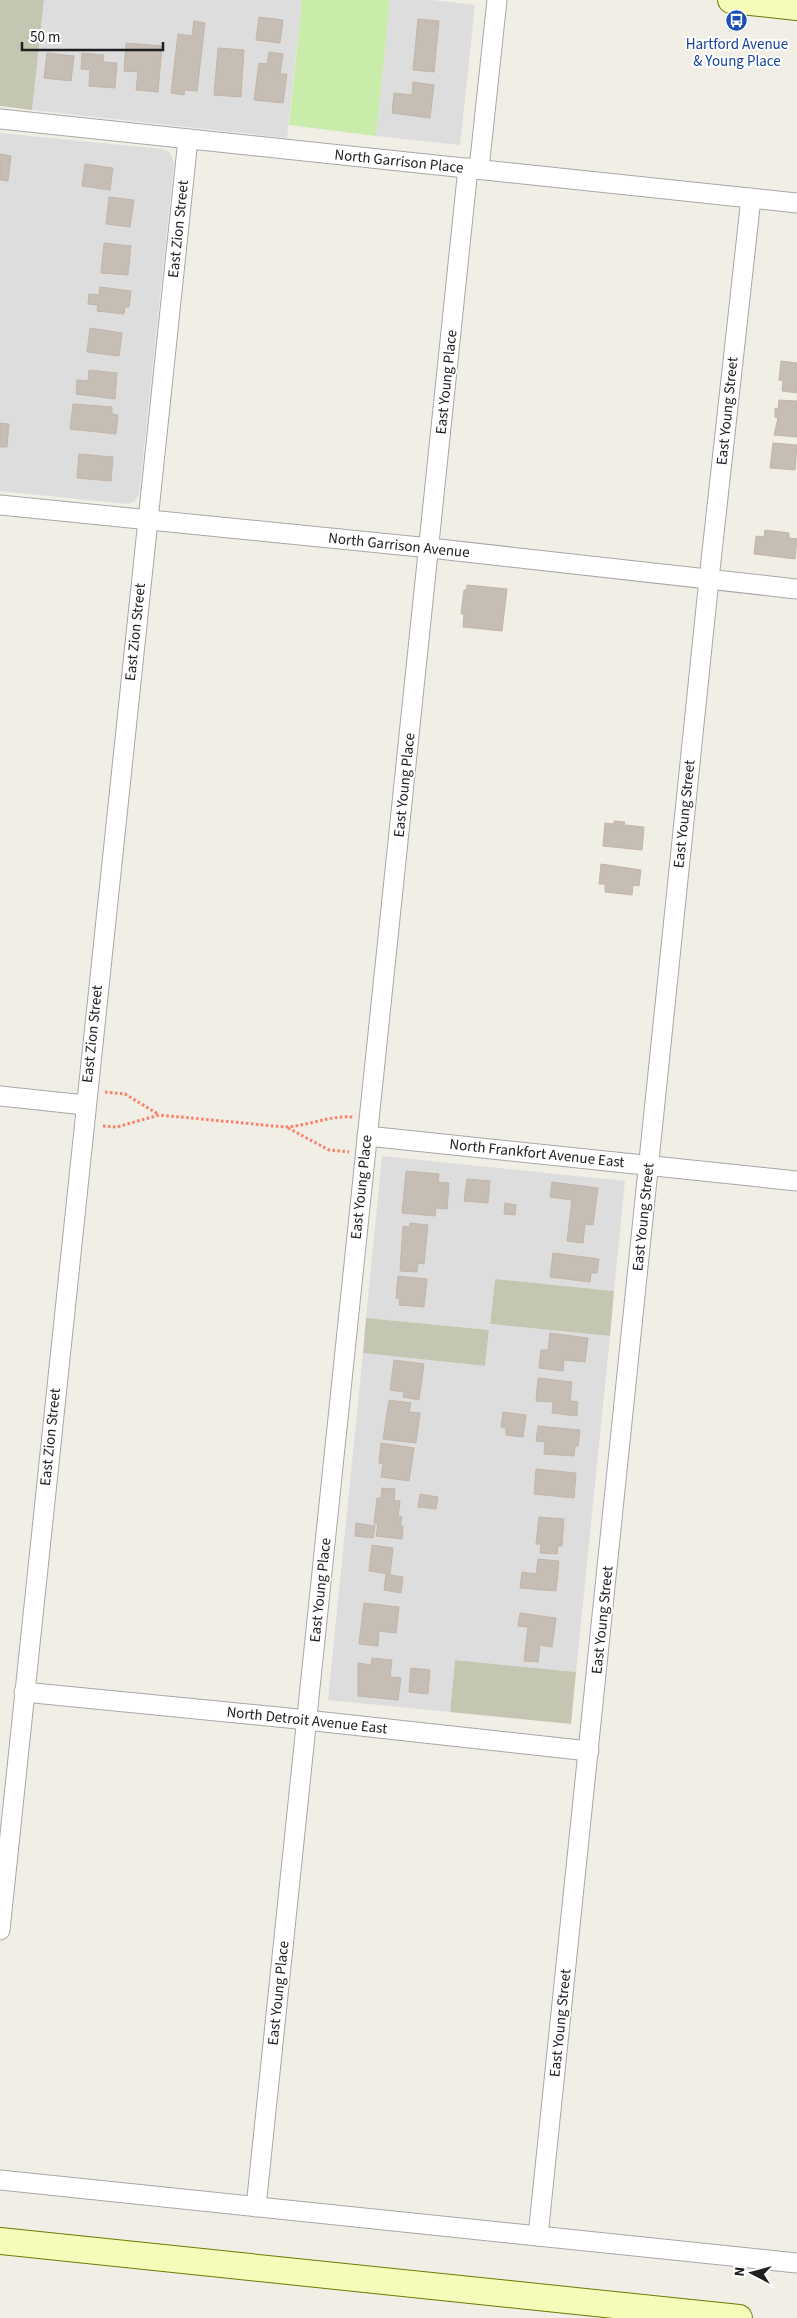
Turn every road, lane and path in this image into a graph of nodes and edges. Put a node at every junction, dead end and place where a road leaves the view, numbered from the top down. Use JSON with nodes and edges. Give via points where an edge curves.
{"nodes":[{"id":1,"x":497,"y":0,"type":"edge"},
{"id":2,"x":730,"y":0,"type":"edge"},
{"id":3,"x":797,"y":7,"type":"edge"},
{"id":4,"x":0,"y":120,"type":"edge"},
{"id":5,"x":188,"y":139,"type":"junction"},
{"id":6,"x":474,"y":169,"type":"junction"},
{"id":7,"x":751,"y":198,"type":"junction"},
{"id":8,"x":797,"y":203,"type":"edge"},
{"id":9,"x":0,"y":505,"type":"edge"},
{"id":10,"x":147,"y":520,"type":"junction"},
{"id":11,"x":430,"y":548,"type":"junction"},
{"id":12,"x":708,"y":579,"type":"junction"},
{"id":13,"x":797,"y":589,"type":"edge"},
{"id":14,"x":124,"y":1094,"type":"dead end"},
{"id":15,"x":0,"y":1096,"type":"edge"},
{"id":16,"x":85,"y":1105,"type":"junction"},
{"id":17,"x":158,"y":1115,"type":"junction"},
{"id":18,"x":340,"y":1116,"type":"dead end"},
{"id":19,"x":117,"y":1126,"type":"dead end"},
{"id":20,"x":285,"y":1127,"type":"junction"},
{"id":21,"x":367,"y":1136,"type":"junction"},
{"id":22,"x":329,"y":1150,"type":"dead end"},
{"id":23,"x":648,"y":1164,"type":"junction"},
{"id":24,"x":797,"y":1181,"type":"edge"},
{"id":25,"x":24,"y":1692,"type":"junction"},
{"id":26,"x":306,"y":1720,"type":"junction"},
{"id":27,"x":589,"y":1751,"type":"junction"},
{"id":28,"x":0,"y":1930,"type":"edge"},
{"id":29,"x":0,"y":2180,"type":"edge"},
{"id":30,"x":256,"y":2207,"type":"junction"},
{"id":31,"x":538,"y":2236,"type":"junction"},
{"id":32,"x":0,"y":2240,"type":"edge"},
{"id":33,"x":797,"y":2263,"type":"edge"},
{"id":34,"x":683,"y":2315,"type":"edge"},
{"id":35,"x":739,"y":2318,"type":"edge"}],
"edges":[{"from":1,"to":6,"type":"street","name":"East Young Place"},
{"from":2,"to":3,"type":"main road"},
{"from":4,"to":5,"type":"street","name":"North Garrison Place"},
{"from":5,"to":6,"type":"street","name":"North Garrison Place"},
{"from":5,"to":10,"type":"street","name":"East Zion Street"},
{"from":6,"to":7,"type":"street","name":"North Garrison Place"},
{"from":6,"to":11,"type":"street","name":"East Young Place"},
{"from":7,"to":8,"type":"street","name":"North Garrison Place"},
{"from":7,"to":12,"type":"street","name":"East Young Street"},
{"from":9,"to":10,"type":"street","name":"North Garrison Avenue"},
{"from":10,"to":11,"type":"street","name":"North Garrison Avenue"},
{"from":10,"to":16,"type":"street","name":"East Zion Street"},
{"from":11,"to":12,"type":"street","name":"North Garrison Avenue"},
{"from":11,"to":21,"type":"street","name":"East Young Place"},
{"from":12,"to":13,"type":"street","name":"North Garrison Avenue"},
{"from":12,"to":23,"type":"street","name":"East Young Street"},
{"from":14,"to":17,"type":"path"},
{"from":15,"to":16,"type":"street"},
{"from":16,"to":25,"type":"street","name":"East Zion Street"},
{"from":17,"to":19,"type":"path"},
{"from":17,"to":20,"type":"path"},
{"from":18,"to":20,"type":"path","via":[[302,1127]]},
{"from":20,"to":22,"type":"path","via":[[300,1132]]},
{"from":21,"to":23,"type":"street","name":"North Frankfort Avenue East"},
{"from":21,"to":26,"type":"street","name":"East Young Place"},
{"from":23,"to":24,"type":"street","name":"North Frankfort Avenue East"},
{"from":23,"to":27,"type":"street","name":"East Young Street"},
{"from":25,"to":26,"type":"street","name":"North Detroit Avenue East"},
{"from":25,"to":28,"type":"street","name":"East Zion Street"},
{"from":26,"to":27,"type":"street","name":"North Detroit Avenue East"},
{"from":26,"to":30,"type":"street","name":"East Young Place"},
{"from":27,"to":31,"type":"street","name":"East Young Street"},
{"from":29,"to":30,"type":"street"},
{"from":30,"to":31,"type":"street"},
{"from":31,"to":33,"type":"street"},
{"from":32,"to":34,"type":"main road"},
{"from":34,"to":35,"type":"main road"}]}
